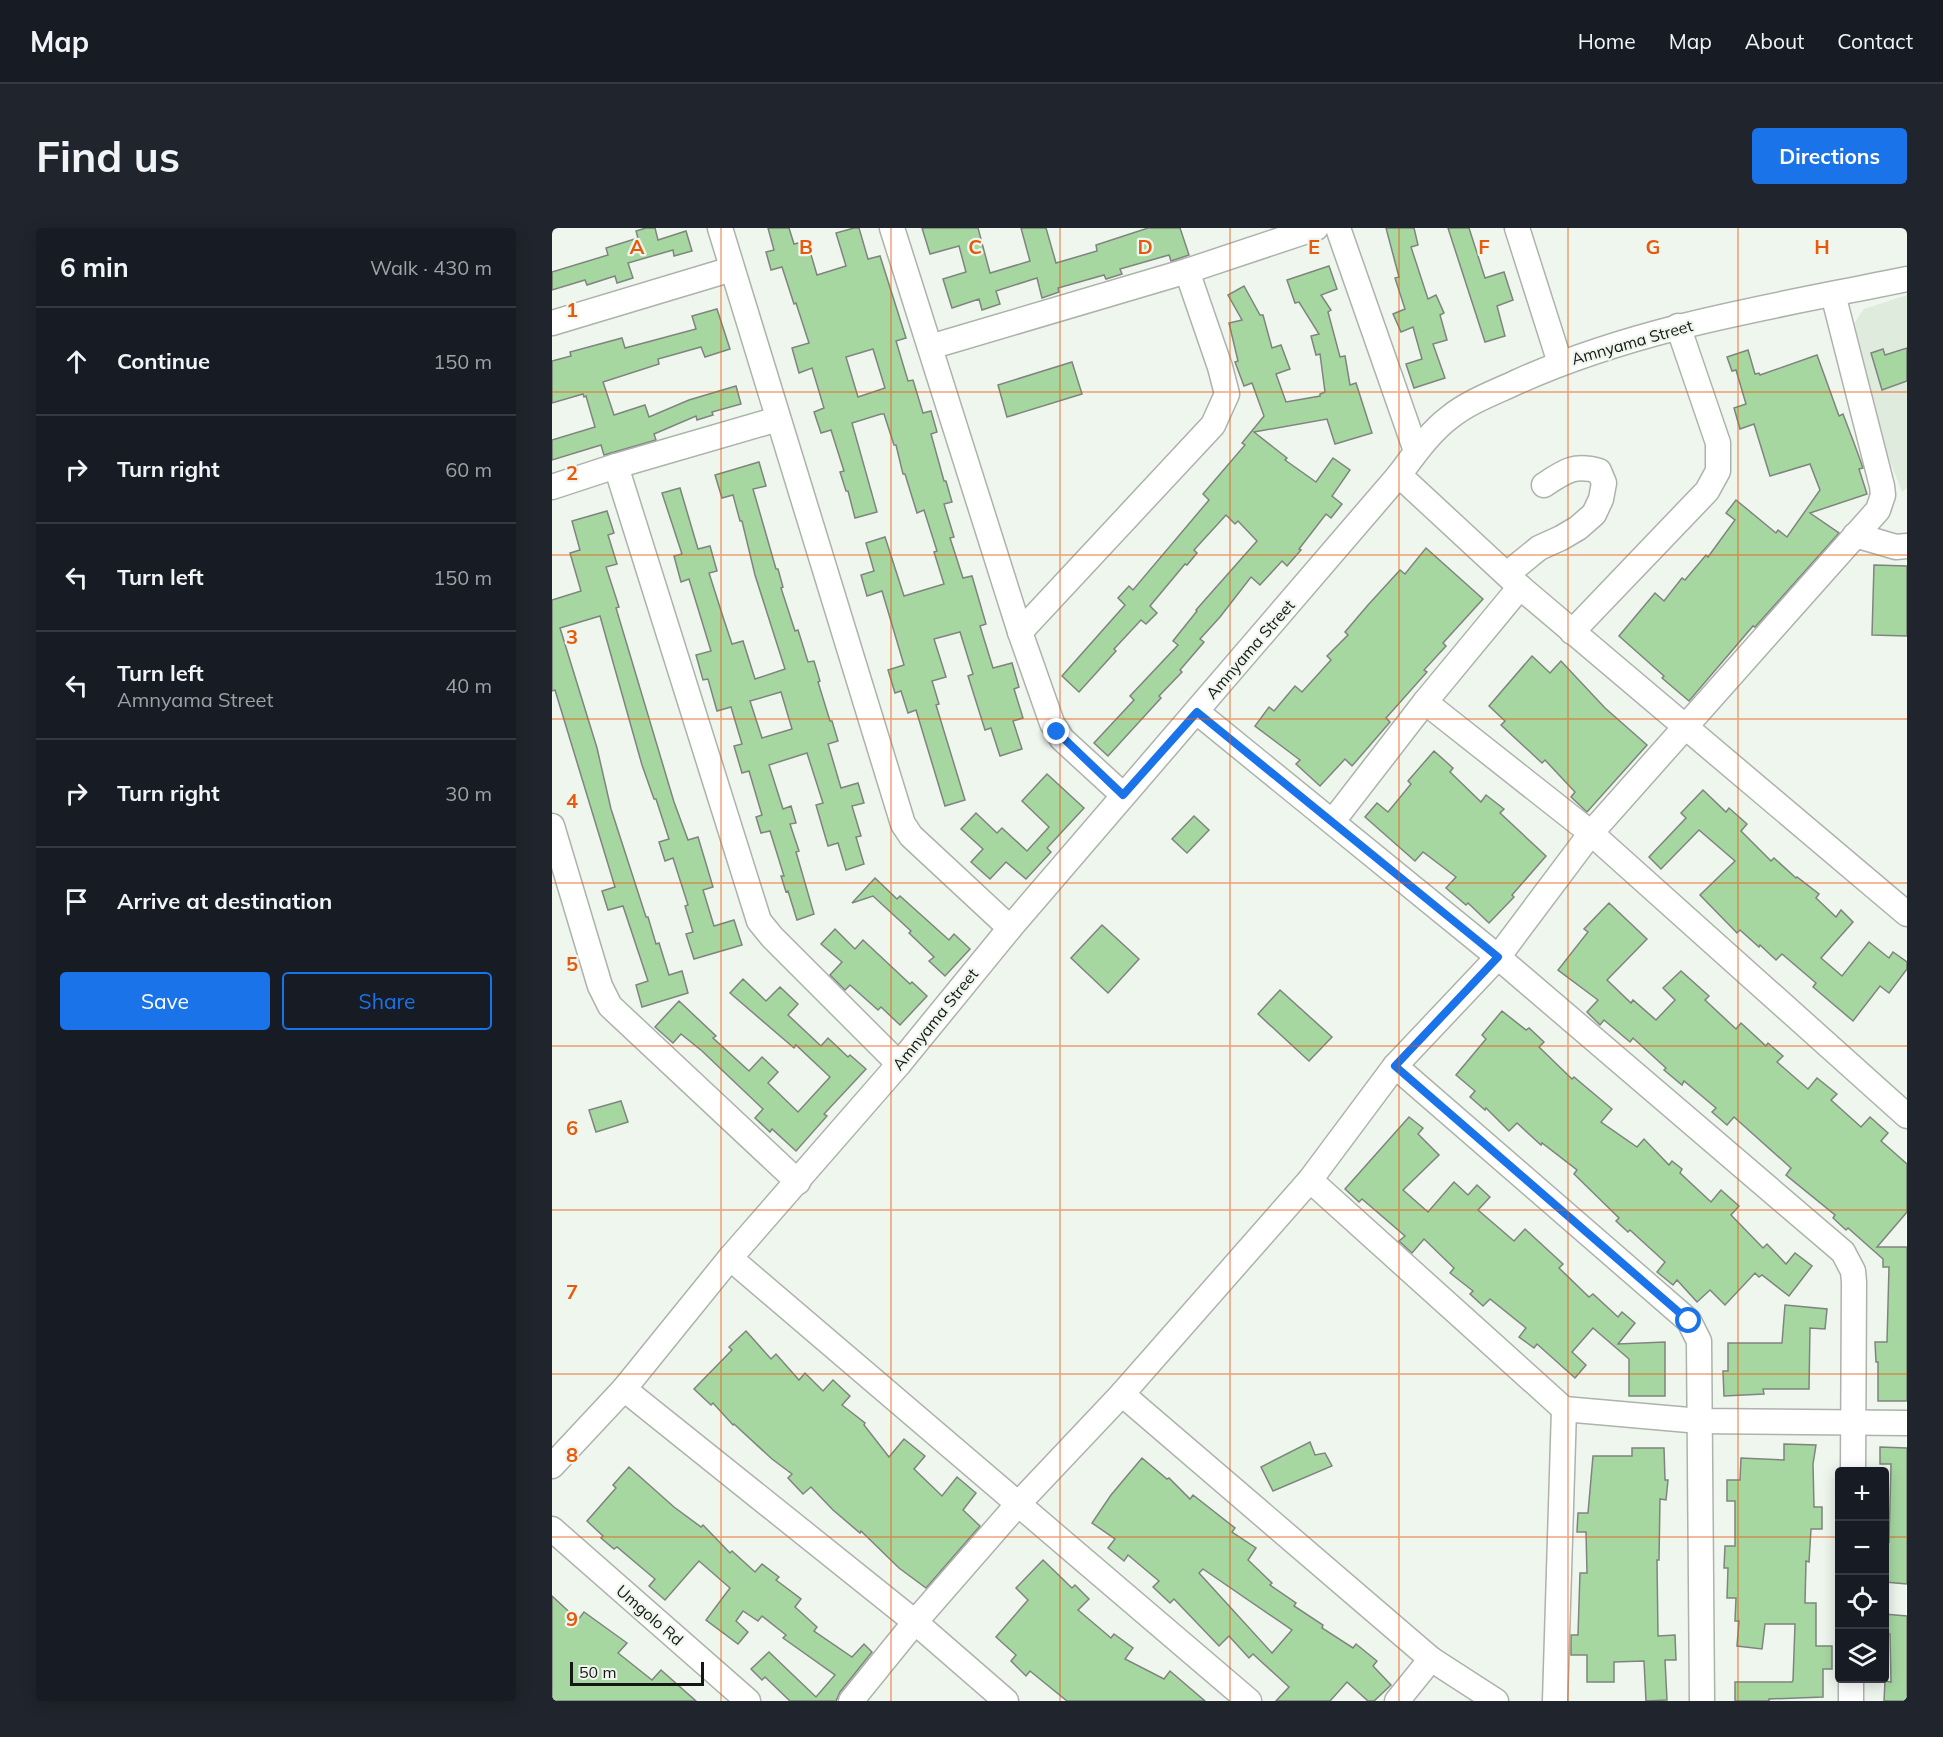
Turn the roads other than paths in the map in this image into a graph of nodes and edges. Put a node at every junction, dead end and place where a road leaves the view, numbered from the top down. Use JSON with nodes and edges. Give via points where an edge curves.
{"nodes":[{"id":1,"x":720,"y":228,"type":"edge"},
{"id":2,"x":892,"y":228,"type":"edge"},
{"id":3,"x":1316,"y":228,"type":"edge"},
{"id":4,"x":1338,"y":228,"type":"edge"},
{"id":5,"x":1517,"y":228,"type":"edge"},
{"id":6,"x":732,"y":269,"type":"junction"},
{"id":7,"x":1187,"y":271,"type":"junction"},
{"id":8,"x":1907,"y":279,"type":"edge"},
{"id":9,"x":1833,"y":294,"type":"junction"},
{"id":10,"x":552,"y":323,"type":"edge"},
{"id":11,"x":1678,"y":326,"type":"junction"},
{"id":12,"x":930,"y":347,"type":"junction"},
{"id":13,"x":1560,"y":363,"type":"junction"},
{"id":14,"x":777,"y":419,"type":"junction"},
{"id":15,"x":1416,"y":452,"type":"junction"},
{"id":16,"x":616,"y":466,"type":"junction"},
{"id":17,"x":1399,"y":475,"type":"junction"},
{"id":18,"x":1544,"y":485,"type":"dead end"},
{"id":19,"x":552,"y":487,"type":"edge"},
{"id":20,"x":1854,"y":535,"type":"junction"},
{"id":21,"x":1907,"y":546,"type":"edge"},
{"id":22,"x":1514,"y":581,"type":"junction"},
{"id":23,"x":1020,"y":632,"type":"junction"},
{"id":24,"x":1572,"y":632,"type":"junction"},
{"id":25,"x":1425,"y":702,"type":"junction"},
{"id":26,"x":1197,"y":712,"type":"junction"},
{"id":27,"x":1685,"y":728,"type":"junction"},
{"id":28,"x":1123,"y":795,"type":"junction"},
{"id":29,"x":1333,"y":821,"type":"junction"},
{"id":30,"x":552,"y":826,"type":"edge"},
{"id":31,"x":1591,"y":833,"type":"junction"},
{"id":32,"x":1907,"y":914,"type":"edge"},
{"id":33,"x":1010,"y":928,"type":"junction"},
{"id":34,"x":1498,"y":957,"type":"junction"},
{"id":35,"x":899,"y":1064,"type":"junction"},
{"id":36,"x":1395,"y":1066,"type":"junction"},
{"id":37,"x":1907,"y":1116,"type":"edge"},
{"id":38,"x":1310,"y":1180,"type":"junction"},
{"id":39,"x":798,"y":1182,"type":"junction"},
{"id":40,"x":730,"y":1258,"type":"junction"},
{"id":41,"x":624,"y":1389,"type":"junction"},
{"id":42,"x":1122,"y":1394,"type":"junction"},
{"id":43,"x":1564,"y":1409,"type":"junction"},
{"id":44,"x":1700,"y":1421,"type":"junction"},
{"id":45,"x":1853,"y":1423,"type":"junction"},
{"id":46,"x":1907,"y":1423,"type":"edge"},
{"id":47,"x":552,"y":1466,"type":"edge"},
{"id":48,"x":1853,"y":1467,"type":"edge"},
{"id":49,"x":1018,"y":1504,"type":"junction"},
{"id":50,"x":552,"y":1529,"type":"edge"},
{"id":51,"x":915,"y":1622,"type":"junction"},
{"id":52,"x":1431,"y":1659,"type":"junction"},
{"id":53,"x":1851,"y":1683,"type":"edge"},
{"id":54,"x":748,"y":1701,"type":"edge"},
{"id":55,"x":851,"y":1701,"type":"edge"},
{"id":56,"x":1006,"y":1701,"type":"edge"},
{"id":57,"x":1249,"y":1701,"type":"edge"},
{"id":58,"x":1397,"y":1701,"type":"edge"},
{"id":59,"x":1496,"y":1701,"type":"edge"},
{"id":60,"x":1555,"y":1701,"type":"edge"},
{"id":61,"x":1702,"y":1701,"type":"edge"},
{"id":62,"x":1851,"y":1701,"type":"edge"}],
"edges":[{"from":1,"to":6,"type":"street"},
{"from":2,"to":12,"type":"street"},
{"from":3,"to":7,"type":"street"},
{"from":4,"to":15,"type":"street"},
{"from":5,"to":13,"type":"street"},
{"from":6,"to":10,"type":"street"},
{"from":6,"to":14,"type":"street"},
{"from":7,"to":12,"type":"street"},
{"from":7,"to":23,"type":"street","via":[[1227,394],[1214,425]]},
{"from":8,"to":9,"type":"street","name":"Amnyama Street"},
{"from":9,"to":11,"type":"street","name":"Amnyama Street"},
{"from":9,"to":20,"type":"street","via":[[1883,495],[1878,510]]},
{"from":11,"to":13,"type":"street","name":"Amnyama Street"},
{"from":11,"to":24,"type":"street","via":[[1718,443],[1718,471],[1707,490]]},
{"from":12,"to":23,"type":"street"},
{"from":13,"to":15,"type":"street","name":"Amnyama Street","via":[[1459,411]]},
{"from":14,"to":16,"type":"street"},
{"from":14,"to":33,"type":"street","via":[[903,824],[911,836]]},
{"from":15,"to":17,"type":"street","name":"Amnyama Street"},
{"from":16,"to":19,"type":"street"},
{"from":16,"to":35,"type":"street","via":[[759,921]]},
{"from":17,"to":22,"type":"street"},
{"from":17,"to":26,"type":"street","name":"Amnyama Street"},
{"from":18,"to":22,"type":"street","via":[[1582,466],[1599,471],[1604,483],[1594,514],[1578,528],[1539,548]]},
{"from":20,"to":21,"type":"street","via":[[1896,547]]},
{"from":20,"to":27,"type":"street"},
{"from":22,"to":24,"type":"street"},
{"from":22,"to":25,"type":"street"},
{"from":23,"to":28,"type":"street","via":[[1057,732]]},
{"from":24,"to":27,"type":"street"},
{"from":25,"to":29,"type":"street"},
{"from":25,"to":31,"type":"street"},
{"from":26,"to":28,"type":"street","name":"Amnyama Street"},
{"from":26,"to":29,"type":"street"},
{"from":27,"to":31,"type":"street"},
{"from":27,"to":32,"type":"street"},
{"from":28,"to":33,"type":"street","name":"Amnyama Street"},
{"from":29,"to":34,"type":"street"},
{"from":30,"to":39,"type":"street","via":[[600,986],[610,1006]]},
{"from":31,"to":34,"type":"street"},
{"from":31,"to":37,"type":"street"},
{"from":33,"to":35,"type":"street","name":"Amnyama Street"},
{"from":34,"to":36,"type":"street"},
{"from":34,"to":45,"type":"street","via":[[1843,1252],[1854,1282]]},
{"from":35,"to":39,"type":"street","name":"Amnyama Street"},
{"from":36,"to":38,"type":"street"},
{"from":36,"to":44,"type":"street","via":[[1689,1321],[1699,1341]]},
{"from":38,"to":42,"type":"street"},
{"from":38,"to":43,"type":"street"},
{"from":39,"to":40,"type":"street","name":"Amnyama Street"},
{"from":40,"to":41,"type":"street","name":"Amnyama Street"},
{"from":40,"to":49,"type":"street"},
{"from":41,"to":47,"type":"street","name":"Amnyama Street"},
{"from":41,"to":51,"type":"street"},
{"from":42,"to":49,"type":"street"},
{"from":42,"to":52,"type":"street"},
{"from":43,"to":44,"type":"street"},
{"from":43,"to":60,"type":"street"},
{"from":44,"to":45,"type":"street"},
{"from":44,"to":61,"type":"street"},
{"from":45,"to":46,"type":"street"},
{"from":45,"to":48,"type":"street"},
{"from":49,"to":51,"type":"street"},
{"from":49,"to":57,"type":"street"},
{"from":50,"to":54,"type":"street","name":"Umgolo Rd"},
{"from":51,"to":55,"type":"street"},
{"from":51,"to":56,"type":"street"},
{"from":52,"to":58,"type":"street"},
{"from":52,"to":59,"type":"street"},
{"from":53,"to":62,"type":"street"}]}
